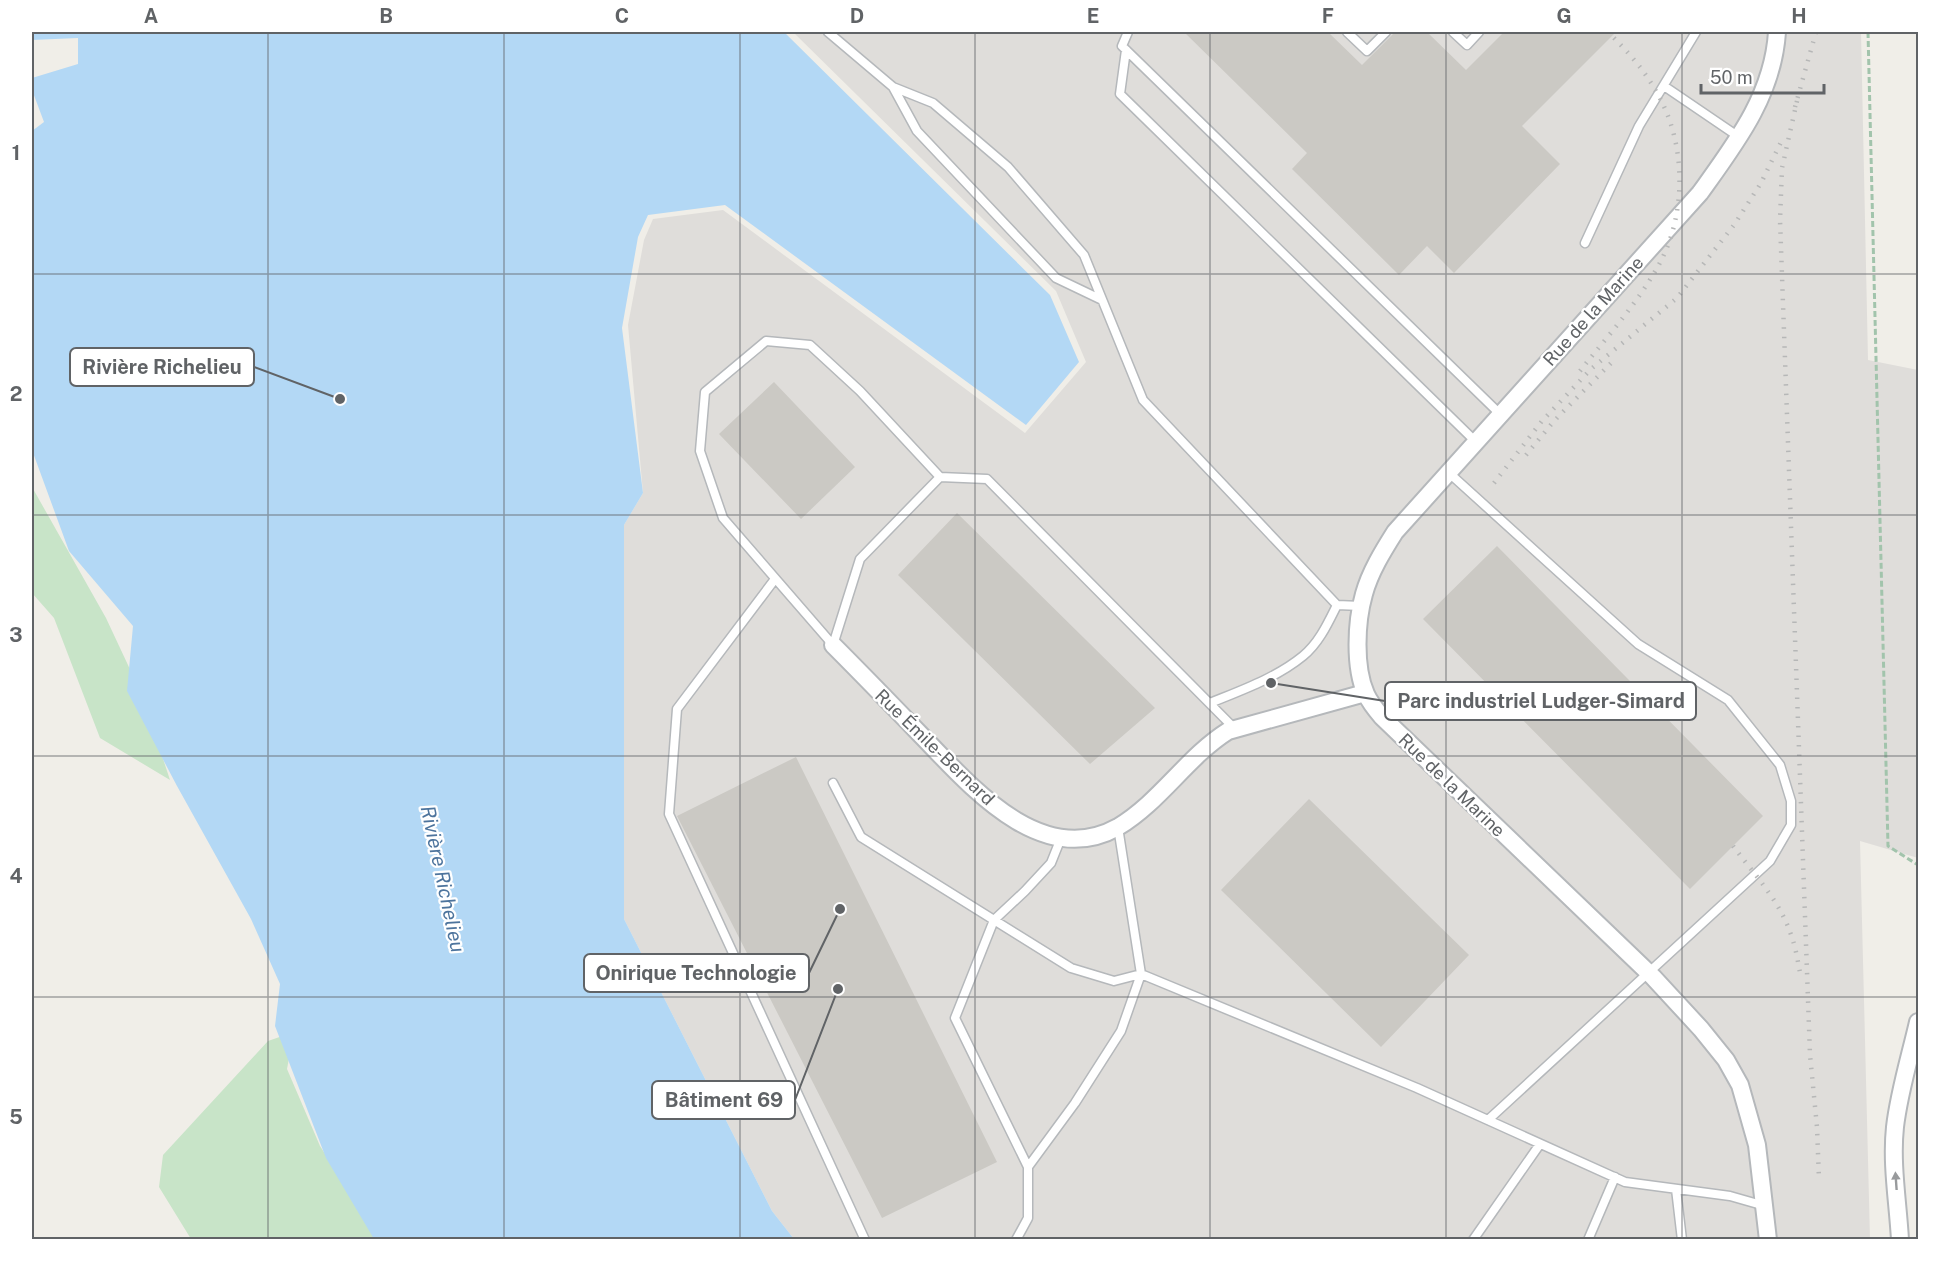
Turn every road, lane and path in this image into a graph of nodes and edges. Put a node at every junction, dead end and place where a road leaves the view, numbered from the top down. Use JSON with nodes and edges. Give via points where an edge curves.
{"nodes":[{"id":1,"x":828,"y":32,"type":"edge"},
{"id":2,"x":1128,"y":32,"type":"edge"},
{"id":3,"x":1347,"y":32,"type":"edge"},
{"id":4,"x":1386,"y":32,"type":"edge"},
{"id":5,"x":1453,"y":32,"type":"edge"},
{"id":6,"x":1479,"y":32,"type":"edge"},
{"id":7,"x":1696,"y":32,"type":"edge"},
{"id":8,"x":1777,"y":32,"type":"edge"},
{"id":9,"x":1868,"y":32,"type":"edge"},
{"id":10,"x":1126,"y":50,"type":"junction"},
{"id":11,"x":1664,"y":86,"type":"junction"},
{"id":12,"x":893,"y":87,"type":"junction"},
{"id":13,"x":1739,"y":137,"type":"junction"},
{"id":14,"x":1585,"y":243,"type":"dead end"},
{"id":15,"x":1102,"y":300,"type":"junction"},
{"id":16,"x":1500,"y":414,"type":"junction"},
{"id":17,"x":1475,"y":441,"type":"junction"},
{"id":18,"x":1448,"y":472,"type":"junction"},
{"id":19,"x":940,"y":477,"type":"junction"},
{"id":20,"x":776,"y":579,"type":"junction"},
{"id":21,"x":1337,"y":605,"type":"junction"},
{"id":22,"x":1361,"y":606,"type":"junction"},
{"id":23,"x":833,"y":645,"type":"junction"},
{"id":24,"x":1365,"y":693,"type":"junction"},
{"id":25,"x":1210,"y":703,"type":"junction"},
{"id":26,"x":1235,"y":729,"type":"junction"},
{"id":27,"x":833,"y":783,"type":"dead end"},
{"id":28,"x":1118,"y":826,"type":"junction"},
{"id":29,"x":1062,"y":837,"type":"junction"},
{"id":30,"x":1918,"y":865,"type":"edge"},
{"id":31,"x":994,"y":920,"type":"junction"},
{"id":32,"x":1648,"y":972,"type":"junction"},
{"id":33,"x":1141,"y":974,"type":"junction"},
{"id":34,"x":1918,"y":1022,"type":"edge"},
{"id":35,"x":1488,"y":1120,"type":"junction"},
{"id":36,"x":1540,"y":1144,"type":"junction"},
{"id":37,"x":1028,"y":1167,"type":"junction"},
{"id":38,"x":1615,"y":1177,"type":"junction"},
{"id":39,"x":1676,"y":1189,"type":"junction"},
{"id":40,"x":1765,"y":1206,"type":"junction"},
{"id":41,"x":865,"y":1239,"type":"edge"},
{"id":42,"x":1016,"y":1239,"type":"edge"},
{"id":43,"x":1473,"y":1239,"type":"edge"},
{"id":44,"x":1588,"y":1239,"type":"edge"},
{"id":45,"x":1682,"y":1239,"type":"edge"},
{"id":46,"x":1768,"y":1239,"type":"edge"},
{"id":47,"x":1900,"y":1239,"type":"edge"}],
"edges":[{"from":1,"to":12,"type":"lane"},
{"from":2,"to":10,"type":"lane","via":[[1122,46]]},
{"from":3,"to":4,"type":"lane","via":[[1367,51]]},
{"from":5,"to":6,"type":"lane","via":[[1467,45]]},
{"from":7,"to":11,"type":"lane"},
{"from":8,"to":13,"type":"street","name":"Rue de la Marine","via":[[1762,95]]},
{"from":9,"to":30,"type":"path","via":[[1888,846]]},
{"from":10,"to":16,"type":"lane"},
{"from":10,"to":17,"type":"lane","via":[[1120,94]]},
{"from":11,"to":13,"type":"lane"},
{"from":11,"to":14,"type":"lane","via":[[1639,126]]},
{"from":12,"to":15,"type":"lane","via":[[917,131],[1056,278]]},
{"from":12,"to":15,"type":"lane","via":[[933,103],[1008,167],[1084,255]]},
{"from":13,"to":16,"type":"street","name":"Rue de la Marine","via":[[1700,193]]},
{"from":15,"to":21,"type":"lane","via":[[1143,400]]},
{"from":16,"to":17,"type":"street","name":"Rue de la Marine"},
{"from":17,"to":18,"type":"street","name":"Rue de la Marine"},
{"from":18,"to":22,"type":"street","name":"Rue de la Marine","via":[[1395,532],[1378,561]]},
{"from":18,"to":32,"type":"lane","via":[[1638,644],[1728,700],[1780,765],[1791,801],[1791,825],[1770,861]]},
{"from":19,"to":20,"type":"lane","via":[[860,391],[810,345],[766,341],[705,392],[700,451],[723,518]]},
{"from":19,"to":23,"type":"lane","via":[[860,559]]},
{"from":19,"to":25,"type":"lane","via":[[987,479]]},
{"from":20,"to":23,"type":"lane"},
{"from":20,"to":41,"type":"lane","via":[[677,709],[669,814]]},
{"from":21,"to":22,"type":"lane"},
{"from":21,"to":25,"type":"lane","via":[[1324,631],[1304,656],[1262,682]]},
{"from":22,"to":24,"type":"street","name":"Rue de la Marine","via":[[1357,645]]},
{"from":23,"to":29,"type":"street","name":"Rue Émile-Bernard","via":[[982,796],[1023,825]]},
{"from":24,"to":26,"type":"street","name":"Rue Émile-Bernard"},
{"from":24,"to":32,"type":"street","name":"Rue de la Marine","via":[[1382,717]]},
{"from":25,"to":26,"type":"lane"},
{"from":26,"to":28,"type":"street","name":"Rue Émile-Bernard","via":[[1215,739],[1152,801]]},
{"from":27,"to":31,"type":"lane","via":[[861,837]]},
{"from":28,"to":29,"type":"street","name":"Rue Émile-Bernard","via":[[1100,835]]},
{"from":28,"to":33,"type":"lane"},
{"from":29,"to":31,"type":"lane","via":[[1051,863]]},
{"from":31,"to":33,"type":"lane","via":[[1071,968],[1114,981]]},
{"from":31,"to":37,"type":"lane","via":[[955,1018]]},
{"from":32,"to":35,"type":"lane"},
{"from":32,"to":40,"type":"street","name":"Rue de la Marine","via":[[1701,1029],[1740,1085],[1757,1145]]},
{"from":33,"to":35,"type":"lane"},
{"from":33,"to":37,"type":"lane","via":[[1121,1031]]},
{"from":47,"to":34,"type":"street","one_way":true,"via":[[1895,1128]]},
{"from":35,"to":36,"type":"lane"},
{"from":36,"to":38,"type":"lane"},
{"from":36,"to":43,"type":"lane"},
{"from":37,"to":42,"type":"lane","via":[[1028,1218]]},
{"from":38,"to":39,"type":"lane"},
{"from":38,"to":44,"type":"lane"},
{"from":39,"to":40,"type":"lane","via":[[1730,1196]]},
{"from":39,"to":45,"type":"lane"},
{"from":40,"to":46,"type":"street","name":"Rue de la Marine"}]}
